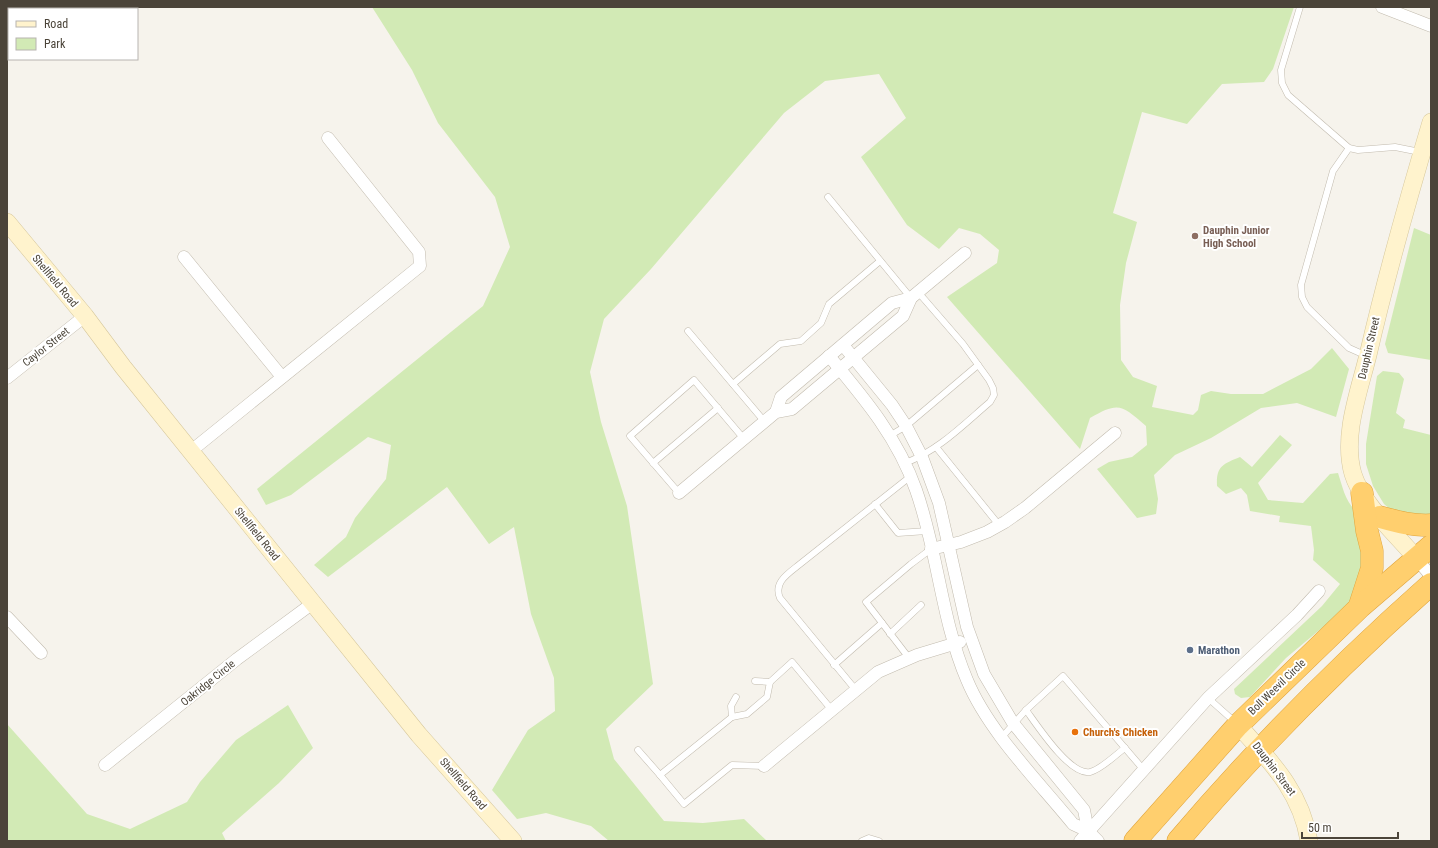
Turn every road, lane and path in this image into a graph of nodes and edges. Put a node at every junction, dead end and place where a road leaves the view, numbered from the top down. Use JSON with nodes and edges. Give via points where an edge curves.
{"nodes":[{"id":1,"x":1300,"y":7,"type":"edge"},
{"id":2,"x":1382,"y":7,"type":"edge"},
{"id":3,"x":1431,"y":26,"type":"edge"},
{"id":4,"x":1431,"y":122,"type":"edge"},
{"id":5,"x":328,"y":138,"type":"dead end"},
{"id":6,"x":1349,"y":148,"type":"junction"},
{"id":7,"x":1422,"y":153,"type":"junction"},
{"id":8,"x":828,"y":197,"type":"dead end"},
{"id":9,"x":7,"y":222,"type":"edge"},
{"id":10,"x":966,"y":253,"type":"dead end"},
{"id":11,"x":184,"y":257,"type":"dead end"},
{"id":12,"x":880,"y":261,"type":"junction"},
{"id":13,"x":915,"y":295,"type":"junction"},
{"id":14,"x":85,"y":316,"type":"junction"},
{"id":15,"x":688,"y":331,"type":"dead end"},
{"id":16,"x":843,"y":345,"type":"junction"},
{"id":17,"x":829,"y":356,"type":"junction"},
{"id":18,"x":1368,"y":356,"type":"junction"},
{"id":19,"x":853,"y":357,"type":"junction"},
{"id":20,"x":978,"y":365,"type":"junction"},
{"id":21,"x":840,"y":369,"type":"junction"},
{"id":22,"x":282,"y":377,"type":"junction"},
{"id":23,"x":7,"y":378,"type":"edge"},
{"id":24,"x":733,"y":384,"type":"junction"},
{"id":25,"x":718,"y":408,"type":"junction"},
{"id":26,"x":776,"y":412,"type":"junction"},
{"id":27,"x":764,"y":421,"type":"junction"},
{"id":28,"x":906,"y":426,"type":"junction"},
{"id":29,"x":1115,"y":433,"type":"dead end"},
{"id":30,"x":891,"y":435,"type":"junction"},
{"id":31,"x":744,"y":438,"type":"junction"},
{"id":32,"x":936,"y":447,"type":"junction"},
{"id":33,"x":191,"y":451,"type":"junction"},
{"id":34,"x":922,"y":457,"type":"junction"},
{"id":35,"x":653,"y":463,"type":"junction"},
{"id":36,"x":906,"y":463,"type":"junction"},
{"id":37,"x":911,"y":476,"type":"junction"},
{"id":38,"x":679,"y":493,"type":"joint"},
{"id":39,"x":1362,"y":493,"type":"junction"},
{"id":40,"x":875,"y":504,"type":"junction"},
{"id":41,"x":1380,"y":517,"type":"junction"},
{"id":42,"x":999,"y":525,"type":"junction"},
{"id":43,"x":1431,"y":525,"type":"edge"},
{"id":44,"x":927,"y":530,"type":"junction"},
{"id":45,"x":948,"y":545,"type":"junction"},
{"id":46,"x":931,"y":549,"type":"junction"},
{"id":47,"x":1424,"y":552,"type":"edge"},
{"id":48,"x":1431,"y":576,"type":"edge"},
{"id":49,"x":1431,"y":584,"type":"edge"},
{"id":50,"x":1319,"y":591,"type":"dead end"},
{"id":51,"x":313,"y":603,"type":"junction"},
{"id":52,"x":922,"y":606,"type":"dead end"},
{"id":53,"x":1360,"y":607,"type":"junction"},
{"id":54,"x":7,"y":617,"type":"edge"},
{"id":55,"x":882,"y":623,"type":"junction"},
{"id":56,"x":890,"y":634,"type":"junction"},
{"id":57,"x":970,"y":639,"type":"junction"},
{"id":58,"x":953,"y":644,"type":"junction"},
{"id":59,"x":41,"y":652,"type":"dead end"},
{"id":60,"x":909,"y":658,"type":"junction"},
{"id":61,"x":834,"y":665,"type":"junction"},
{"id":62,"x":755,"y":681,"type":"dead end"},
{"id":63,"x":770,"y":682,"type":"junction"},
{"id":64,"x":855,"y":690,"type":"junction"},
{"id":65,"x":736,"y":697,"type":"dead end"},
{"id":66,"x":1208,"y":698,"type":"junction"},
{"id":67,"x":832,"y":709,"type":"junction"},
{"id":68,"x":1026,"y":710,"type":"junction"},
{"id":69,"x":732,"y":717,"type":"junction"},
{"id":70,"x":1014,"y":722,"type":"junction"},
{"id":71,"x":1238,"y":725,"type":"junction"},
{"id":72,"x":1002,"y":737,"type":"junction"},
{"id":73,"x":1125,"y":748,"type":"junction"},
{"id":74,"x":638,"y":750,"type":"dead end"},
{"id":75,"x":1260,"y":750,"type":"junction"},
{"id":76,"x":105,"y":765,"type":"dead end"},
{"id":77,"x":764,"y":766,"type":"joint"},
{"id":78,"x":1143,"y":768,"type":"junction"},
{"id":79,"x":660,"y":775,"type":"junction"},
{"id":80,"x":1088,"y":830,"type":"junction"},
{"id":81,"x":513,"y":841,"type":"edge"},
{"id":82,"x":862,"y":841,"type":"edge"},
{"id":83,"x":879,"y":841,"type":"edge"},
{"id":84,"x":1080,"y":841,"type":"edge"},
{"id":85,"x":1098,"y":841,"type":"edge"},
{"id":86,"x":1135,"y":841,"type":"edge"},
{"id":87,"x":1178,"y":841,"type":"edge"},
{"id":88,"x":1309,"y":841,"type":"edge"}],
"edges":[{"from":1,"to":6,"type":"lane","via":[[1281,70],[1282,83],[1288,95]]},
{"from":2,"to":3,"type":"street"},
{"from":4,"to":7,"type":"street","name":"Dauphin Street"},
{"from":5,"to":22,"type":"street","via":[[419,252],[420,266]]},
{"from":6,"to":7,"type":"lane","via":[[1358,150],[1395,147]]},
{"from":6,"to":18,"type":"lane","via":[[1333,171],[1301,285],[1302,298],[1307,307],[1349,348]]},
{"from":7,"to":18,"type":"street","name":"Dauphin Street","via":[[1404,212]]},
{"from":8,"to":12,"type":"lane"},
{"from":9,"to":14,"type":"street","name":"Shellfield Road"},
{"from":10,"to":13,"type":"street"},
{"from":11,"to":22,"type":"street"},
{"from":12,"to":13,"type":"lane"},
{"from":12,"to":24,"type":"lane","via":[[829,304],[820,324],[801,341],[780,344]]},
{"from":13,"to":16,"type":"street","via":[[892,303]]},
{"from":13,"to":19,"type":"street","via":[[902,316]]},
{"from":13,"to":20,"type":"lane","via":[[963,344]]},
{"from":14,"to":23,"type":"street","name":"Caylor Street"},
{"from":14,"to":33,"type":"street","name":"Shellfield Road"},
{"from":15,"to":24,"type":"lane"},
{"from":16,"to":17,"type":"street"},
{"from":16,"to":19,"type":"street"},
{"from":17,"to":21,"type":"street"},
{"from":17,"to":26,"type":"street","via":[[781,397]]},
{"from":18,"to":39,"type":"street","name":"Dauphin Street","via":[[1355,409],[1350,446],[1353,475]]},
{"from":19,"to":21,"type":"street"},
{"from":19,"to":28,"type":"street"},
{"from":20,"to":28,"type":"lane"},
{"from":20,"to":32,"type":"lane","via":[[993,388],[994,395],[990,402]]},
{"from":21,"to":26,"type":"street","via":[[792,409]]},
{"from":21,"to":30,"type":"street"},
{"from":22,"to":33,"type":"street"},
{"from":24,"to":27,"type":"lane"},
{"from":25,"to":31,"type":"lane"},
{"from":25,"to":35,"type":"lane"},
{"from":25,"to":35,"type":"lane","via":[[694,380],[630,436]]},
{"from":26,"to":27,"type":"street"},
{"from":27,"to":31,"type":"street"},
{"from":28,"to":30,"type":"lane"},
{"from":28,"to":34,"type":"street"},
{"from":29,"to":42,"type":"street","via":[[1025,508]]},
{"from":30,"to":36,"type":"street"},
{"from":31,"to":38,"type":"street"},
{"from":32,"to":34,"type":"lane"},
{"from":32,"to":42,"type":"lane"},
{"from":33,"to":51,"type":"street","name":"Shellfield Road"},
{"from":34,"to":36,"type":"lane"},
{"from":34,"to":45,"type":"street","via":[[939,503]]},
{"from":35,"to":38,"type":"lane"},
{"from":36,"to":37,"type":"street"},
{"from":37,"to":40,"type":"lane"},
{"from":37,"to":44,"type":"street"},
{"from":39,"to":41,"type":"street","name":"Dauphin Street"},
{"from":39,"to":53,"type":"highway","via":[[1372,551],[1372,568]]},
{"from":40,"to":44,"type":"lane","via":[[898,533]]},
{"from":40,"to":61,"type":"lane","via":[[800,564],[778,585],[777,592],[780,598]]},
{"from":41,"to":43,"type":"highway","via":[[1417,526]]},
{"from":41,"to":47,"type":"street","name":"Dauphin Street"},
{"from":42,"to":45,"type":"street","via":[[987,532]]},
{"from":44,"to":46,"type":"street"},
{"from":45,"to":46,"type":"street"},
{"from":45,"to":57,"type":"street"},
{"from":46,"to":55,"type":"lane","via":[[866,602]]},
{"from":46,"to":58,"type":"street"},
{"from":47,"to":48,"type":"street"},
{"from":47,"to":53,"type":"highway","name":"Boll Weevil Circle"},
{"from":49,"to":75,"type":"highway","via":[[1374,634]]},
{"from":50,"to":66,"type":"street","via":[[1297,615]]},
{"from":51,"to":76,"type":"street","name":"Oakridge Circle","via":[[237,659]]},
{"from":51,"to":81,"type":"street","name":"Shellfield Road","via":[[419,735]]},
{"from":52,"to":56,"type":"lane"},
{"from":53,"to":71,"type":"highway","name":"Boll Weevil Circle"},
{"from":54,"to":59,"type":"street"},
{"from":55,"to":56,"type":"lane"},
{"from":55,"to":61,"type":"lane"},
{"from":56,"to":60,"type":"lane"},
{"from":57,"to":58,"type":"street"},
{"from":57,"to":70,"type":"street","via":[[984,674]]},
{"from":58,"to":60,"type":"street"},
{"from":58,"to":72,"type":"street","via":[[977,700]]},
{"from":60,"to":64,"type":"street","via":[[878,672]]},
{"from":61,"to":64,"type":"lane"},
{"from":62,"to":63,"type":"lane"},
{"from":63,"to":67,"type":"lane","via":[[792,662]]},
{"from":63,"to":69,"type":"lane","via":[[767,697],[747,714]]},
{"from":64,"to":67,"type":"street"},
{"from":65,"to":69,"type":"lane","via":[[731,706]]},
{"from":66,"to":71,"type":"lane"},
{"from":66,"to":78,"type":"street"},
{"from":67,"to":77,"type":"street"},
{"from":68,"to":70,"type":"lane"},
{"from":68,"to":73,"type":"lane","via":[[1064,759],[1083,772],[1099,768]]},
{"from":68,"to":73,"type":"lane","via":[[1064,676]]},
{"from":69,"to":79,"type":"lane"},
{"from":70,"to":72,"type":"lane"},
{"from":70,"to":80,"type":"street","via":[[1084,810]]},
{"from":71,"to":75,"type":"street","name":"Dauphin Street"},
{"from":71,"to":86,"type":"highway","name":"Boll Weevil Circle"},
{"from":72,"to":80,"type":"street","via":[[1072,824]]},
{"from":73,"to":78,"type":"lane"},
{"from":74,"to":79,"type":"lane"},
{"from":75,"to":87,"type":"highway"},
{"from":75,"to":88,"type":"street","name":"Dauphin Street","via":[[1295,796],[1302,810]]},
{"from":77,"to":79,"type":"lane","via":[[732,766],[684,804]]},
{"from":78,"to":80,"type":"street"},
{"from":80,"to":84,"type":"street"},
{"from":80,"to":85,"type":"street"},
{"from":82,"to":83,"type":"lane","via":[[869,838]]}]}
